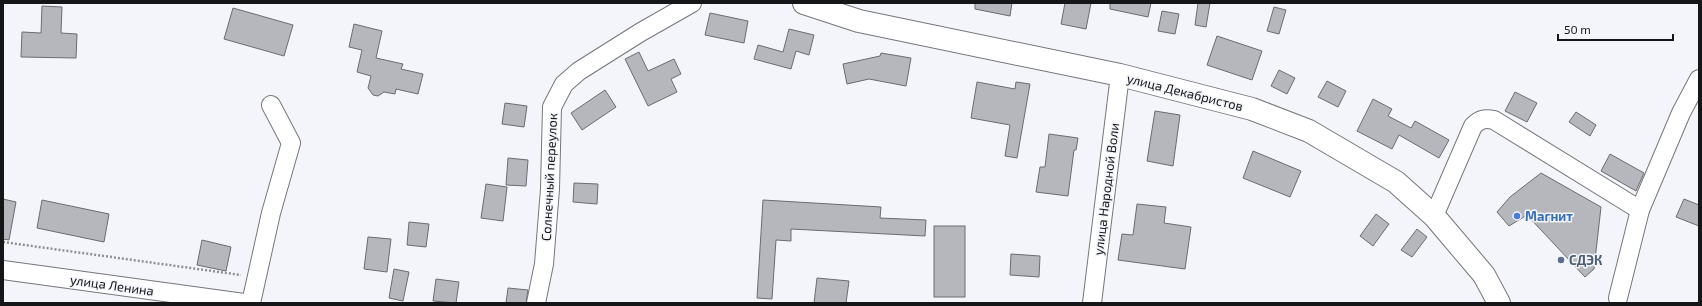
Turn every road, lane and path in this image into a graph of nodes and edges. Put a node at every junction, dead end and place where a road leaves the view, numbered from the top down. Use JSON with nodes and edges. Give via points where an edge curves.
{"nodes":[{"id":1,"x":692,"y":3,"type":"edge"},
{"id":2,"x":804,"y":3,"type":"edge"},
{"id":3,"x":1120,"y":75,"type":"junction"},
{"id":4,"x":1699,"y":79,"type":"edge"},
{"id":5,"x":271,"y":105,"type":"dead end"},
{"id":6,"x":1640,"y":210,"type":"junction"},
{"id":7,"x":1434,"y":216,"type":"junction"},
{"id":8,"x":3,"y":242,"type":"edge"},
{"id":9,"x":3,"y":270,"type":"edge"},
{"id":10,"x":257,"y":277,"type":"junction"},
{"id":11,"x":1618,"y":298,"type":"dead end"},
{"id":12,"x":244,"y":303,"type":"edge"},
{"id":13,"x":251,"y":303,"type":"edge"},
{"id":14,"x":536,"y":303,"type":"edge"},
{"id":15,"x":1092,"y":303,"type":"edge"},
{"id":16,"x":1499,"y":303,"type":"edge"}],
"edges":[{"from":1,"to":14,"type":"street","name":"Солнечный переулок","via":[[579,71],[564,84],[552,108],[550,189],[544,264]]},
{"from":2,"to":3,"type":"main road","name":"улица Декабристов","via":[[859,21]]},
{"from":3,"to":7,"type":"main road","name":"улица Декабристов","via":[[1252,108],[1309,131],[1396,182]]},
{"from":3,"to":15,"type":"street","name":"улица Народной Воли"},
{"from":4,"to":6,"type":"street","via":[[1681,113]]},
{"from":5,"to":10,"type":"street","via":[[291,143],[271,213]]},
{"from":6,"to":7,"type":"street","via":[[1487,118],[1473,126]]},
{"from":6,"to":11,"type":"street"},
{"from":7,"to":16,"type":"main road","name":"улица Декабристов","via":[[1484,275]]},
{"from":8,"to":10,"type":"path"},
{"from":9,"to":12,"type":"street","name":"улица Ленина"},
{"from":10,"to":13,"type":"street"}]}
